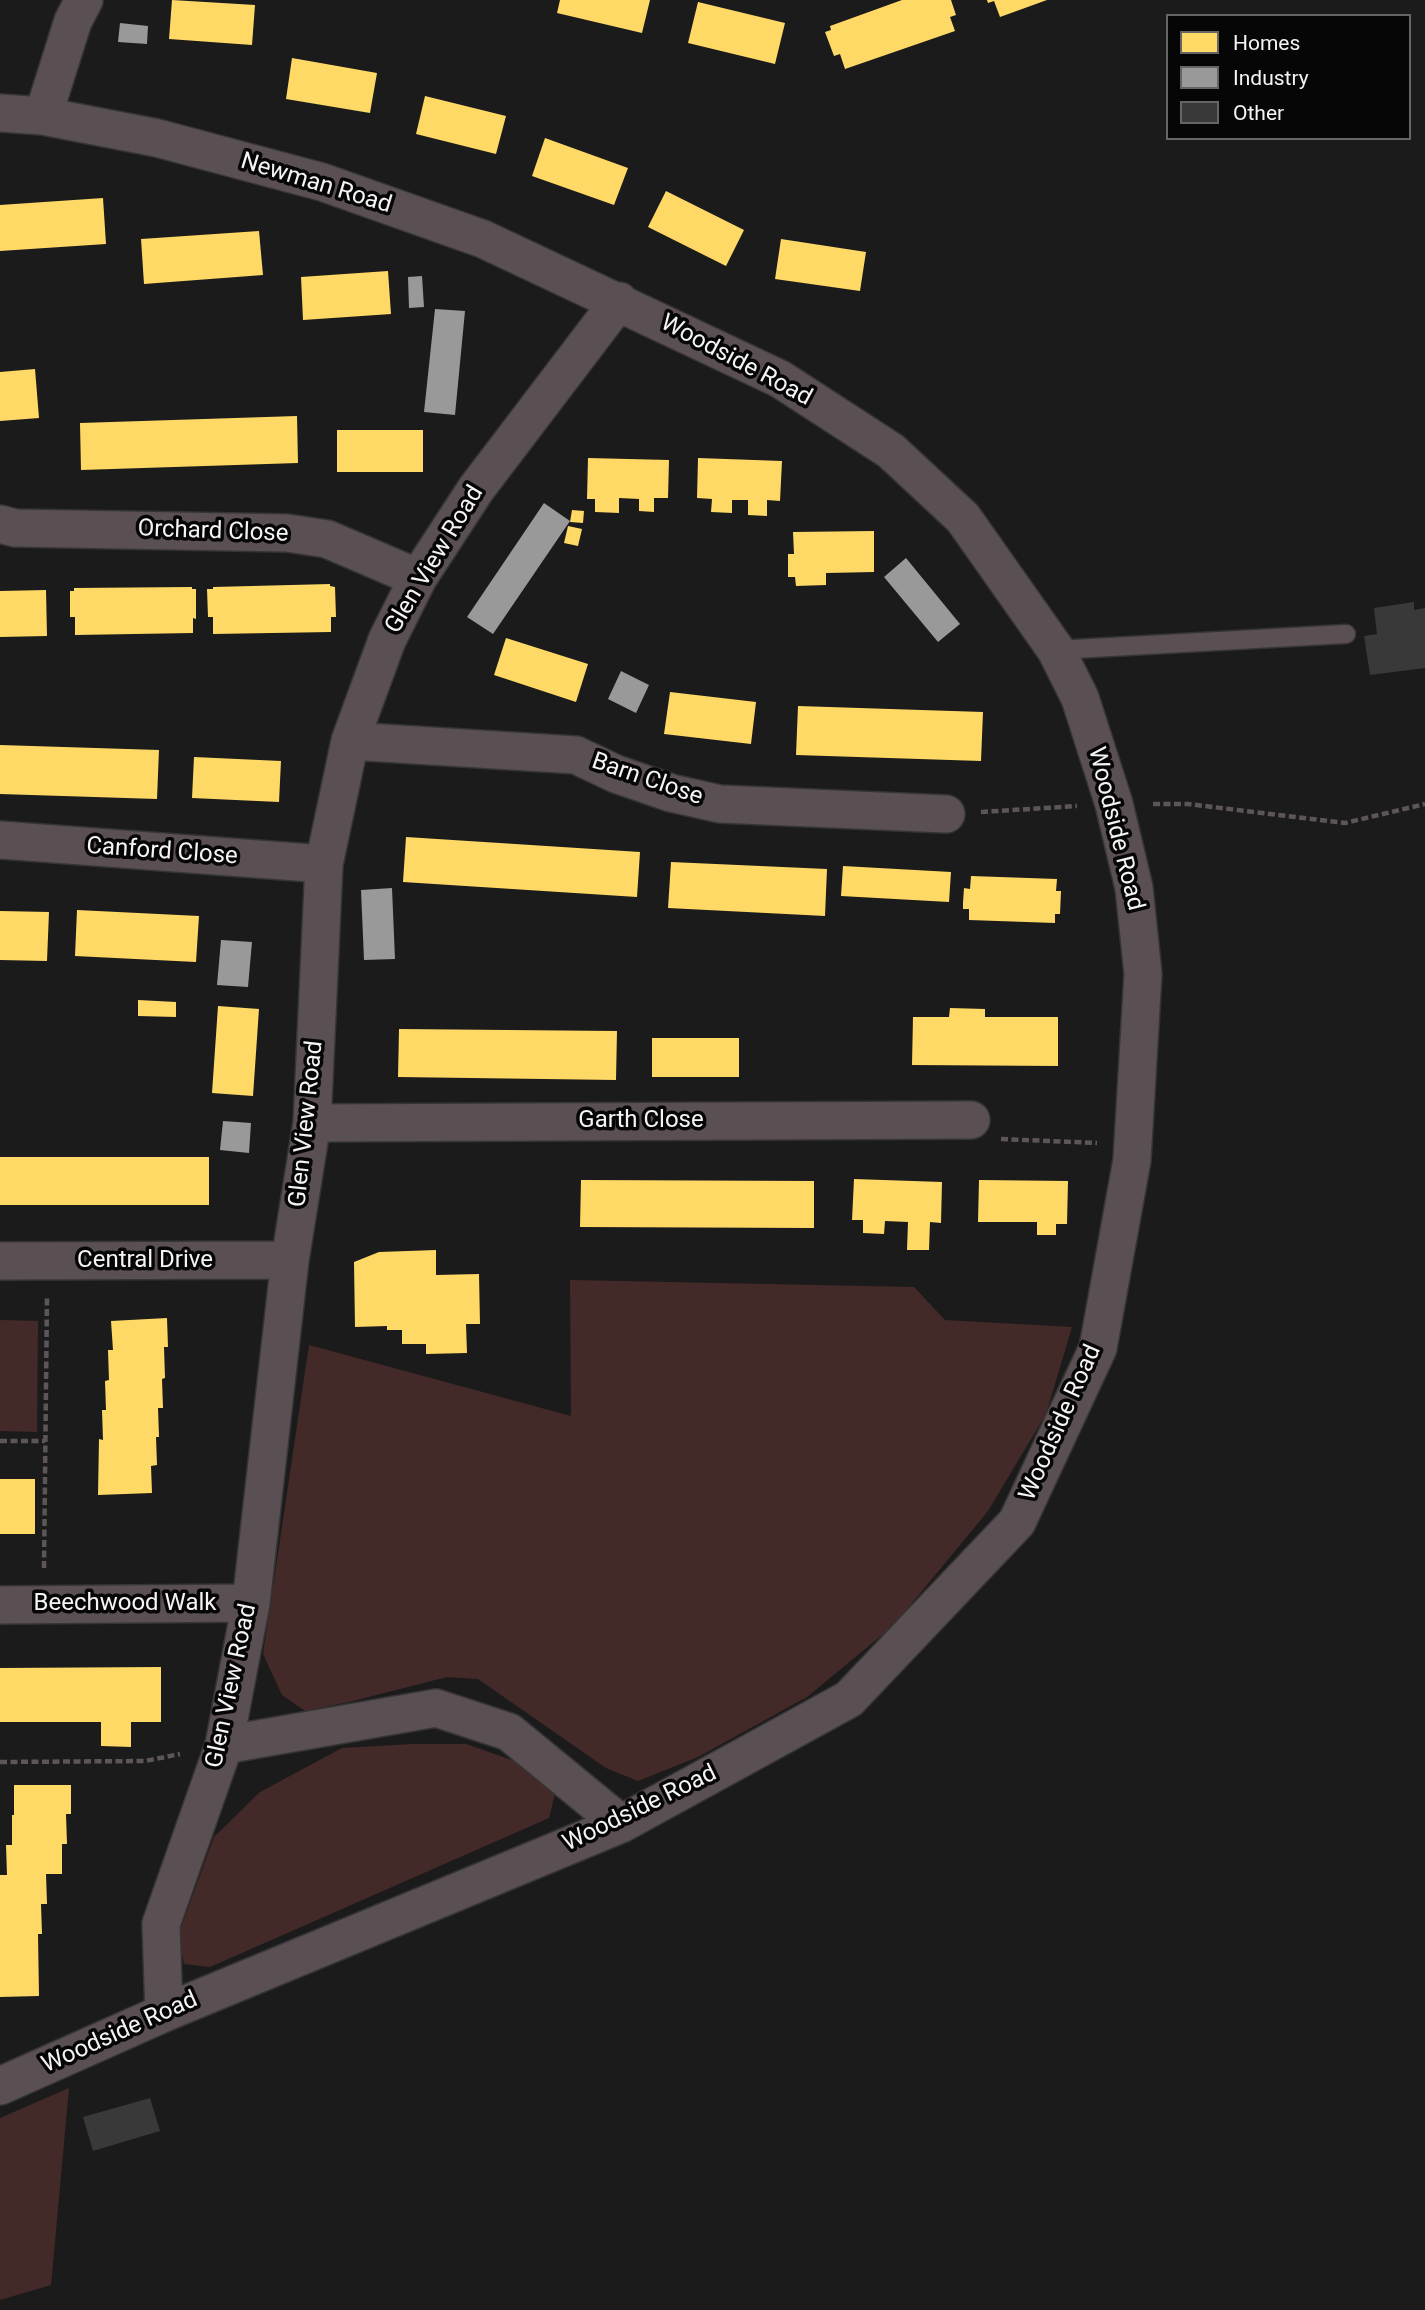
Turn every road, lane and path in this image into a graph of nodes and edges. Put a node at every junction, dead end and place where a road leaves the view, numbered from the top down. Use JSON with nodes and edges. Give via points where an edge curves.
{"nodes":[{"id":1,"x":84,"y":0,"type":"edge"},
{"id":2,"x":0,"y":113,"type":"edge"},
{"id":3,"x":43,"y":116,"type":"junction"},
{"id":4,"x":619,"y":302,"type":"junction"},
{"id":5,"x":0,"y":524,"type":"edge"},
{"id":6,"x":418,"y":578,"type":"junction"},
{"id":7,"x":1346,"y":634,"type":"dead end"},
{"id":8,"x":1056,"y":650,"type":"junction"},
{"id":9,"x":350,"y":741,"type":"junction"},
{"id":10,"x":1114,"y":804,"type":"junction"},
{"id":11,"x":1425,"y":804,"type":"edge"},
{"id":12,"x":946,"y":814,"type":"joint"},
{"id":13,"x":0,"y":839,"type":"edge"},
{"id":14,"x":324,"y":864,"type":"junction"},
{"id":15,"x":971,"y":1120,"type":"joint"},
{"id":16,"x":312,"y":1123,"type":"junction"},
{"id":17,"x":1133,"y":1144,"type":"junction"},
{"id":18,"x":0,"y":1261,"type":"edge"},
{"id":19,"x":47,"y":1261,"type":"junction"},
{"id":20,"x":290,"y":1261,"type":"junction"},
{"id":21,"x":0,"y":1441,"type":"edge"},
{"id":22,"x":45,"y":1441,"type":"junction"},
{"id":23,"x":251,"y":1603,"type":"junction"},
{"id":24,"x":0,"y":1605,"type":"edge"},
{"id":25,"x":44,"y":1605,"type":"junction"},
{"id":26,"x":224,"y":1745,"type":"junction"},
{"id":27,"x":0,"y":1762,"type":"edge"},
{"id":28,"x":621,"y":1824,"type":"junction"},
{"id":29,"x":164,"y":2013,"type":"junction"},
{"id":30,"x":0,"y":2086,"type":"edge"}],
"edges":[{"from":1,"to":3,"type":"street"},
{"from":2,"to":3,"type":"street","name":"Newman Road"},
{"from":3,"to":4,"type":"street","name":"Newman Road","via":[[157,138],[322,181],[482,239]]},
{"from":4,"to":6,"type":"street","name":"Glen View Road","via":[[476,489]]},
{"from":4,"to":8,"type":"street","name":"Woodside Road","via":[[780,379],[891,451],[963,518]]},
{"from":5,"to":6,"type":"street","name":"Orchard Close","via":[[15,528],[288,533],[327,539]]},
{"from":6,"to":9,"type":"street","name":"Glen View Road","via":[[387,640]]},
{"from":7,"to":8,"type":"lane"},
{"from":8,"to":10,"type":"street","name":"Woodside Road","via":[[1080,698]]},
{"from":9,"to":12,"type":"street","name":"Barn Close","via":[[576,755],[671,793],[720,804]]},
{"from":9,"to":14,"type":"street","name":"Glen View Road"},
{"from":10,"to":11,"type":"path","via":[[1188,804],[1345,823]]},
{"from":10,"to":12,"type":"path"},
{"from":10,"to":17,"type":"street","name":"Woodside Road","via":[[1134,888],[1143,974]]},
{"from":13,"to":14,"type":"street","name":"Canford Close"},
{"from":14,"to":16,"type":"street","name":"Glen View Road"},
{"from":15,"to":16,"type":"street","name":"Garth Close"},
{"from":15,"to":17,"type":"path","via":[[977,1139]]},
{"from":16,"to":20,"type":"street","name":"Glen View Road"},
{"from":17,"to":28,"type":"street","name":"Woodside Road","via":[[1098,1348],[1017,1522],[849,1699]]},
{"from":18,"to":19,"type":"street","name":"Central Drive"},
{"from":19,"to":20,"type":"street","name":"Central Drive"},
{"from":19,"to":22,"type":"path"},
{"from":20,"to":23,"type":"street","name":"Glen View Road"},
{"from":21,"to":22,"type":"path"},
{"from":22,"to":25,"type":"path"},
{"from":23,"to":25,"type":"street","name":"Beechwood Walk"},
{"from":23,"to":26,"type":"street","name":"Glen View Road"},
{"from":24,"to":25,"type":"street","name":"Beechwood Walk"},
{"from":26,"to":27,"type":"path","via":[[145,1762]]},
{"from":26,"to":28,"type":"street","via":[[436,1708],[509,1732]]},
{"from":26,"to":29,"type":"street","name":"Glen View Road","via":[[161,1924]]},
{"from":28,"to":29,"type":"street","name":"Woodside Road"},
{"from":29,"to":30,"type":"street","name":"Woodside Road"}]}
